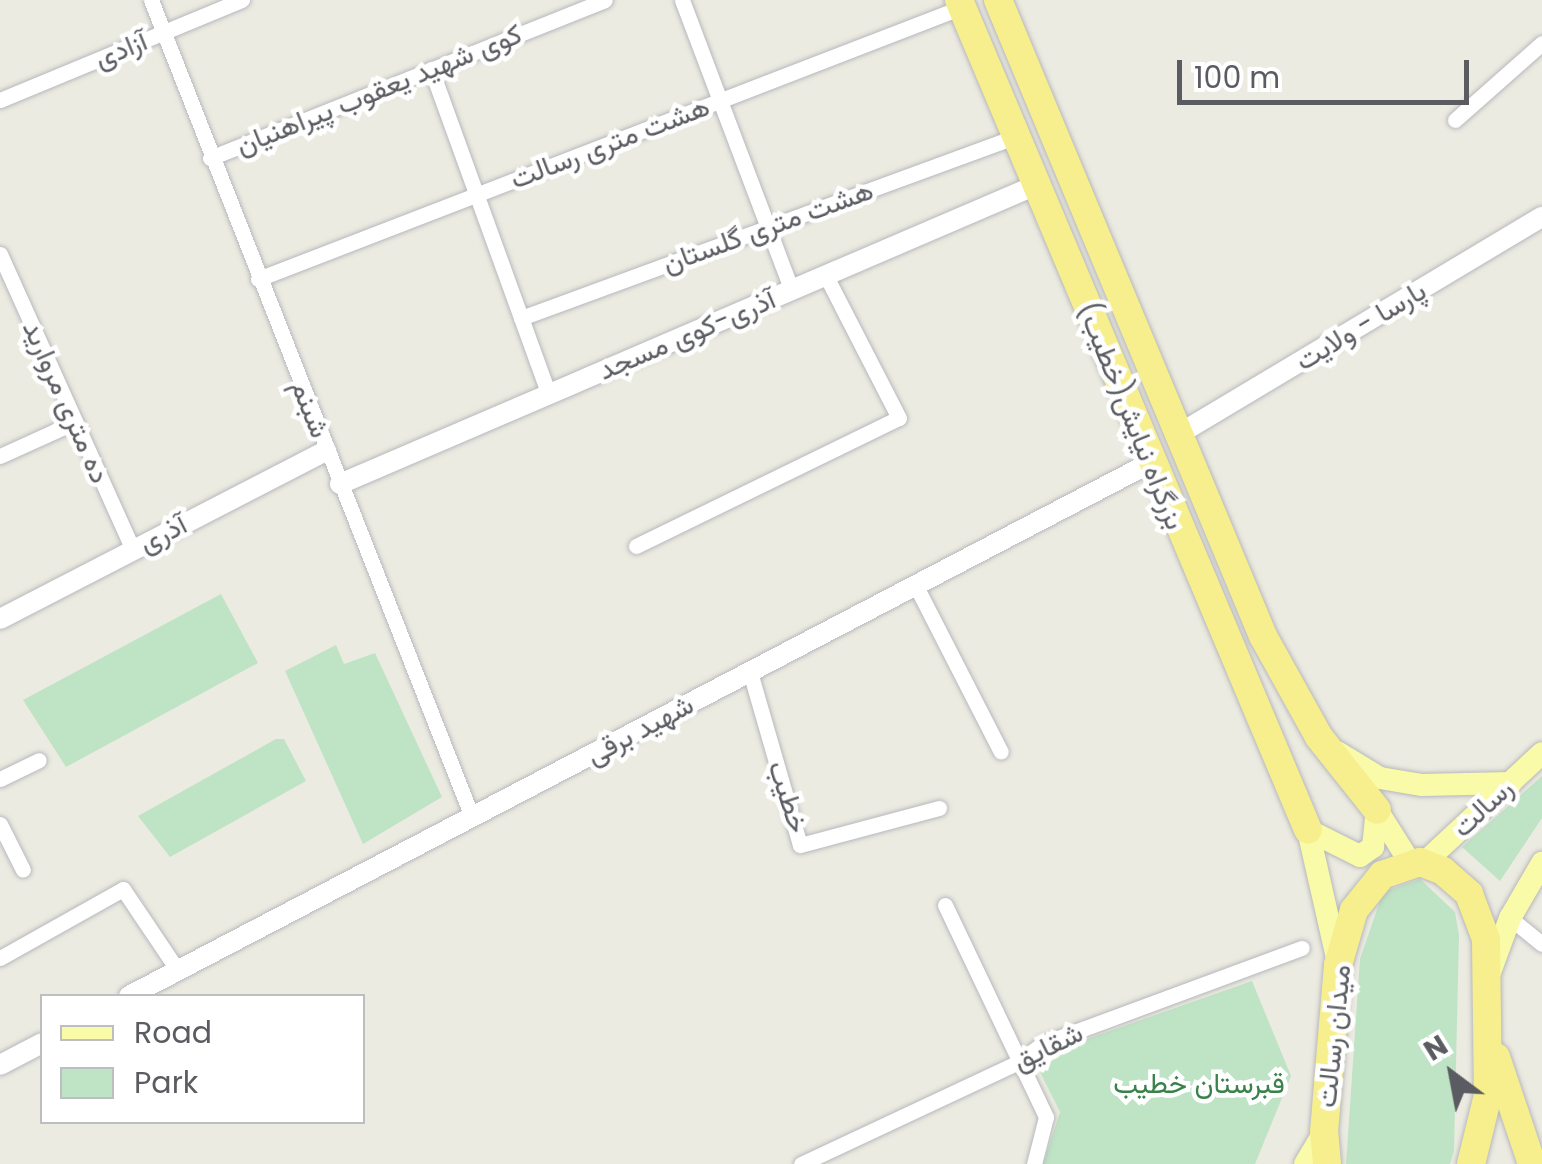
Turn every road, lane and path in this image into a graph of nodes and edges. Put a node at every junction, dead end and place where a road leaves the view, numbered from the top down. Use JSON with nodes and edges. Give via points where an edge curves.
{"nodes":[{"id":1,"x":151,"y":0,"type":"edge"},
{"id":2,"x":242,"y":0,"type":"edge"},
{"id":3,"x":605,"y":0,"type":"edge"},
{"id":4,"x":682,"y":0,"type":"edge"},
{"id":5,"x":998,"y":0,"type":"edge"},
{"id":6,"x":960,"y":3,"type":"edge"},
{"id":7,"x":160,"y":34,"type":"junction"},
{"id":8,"x":1542,"y":44,"type":"edge"},
{"id":9,"x":431,"y":69,"type":"junction"},
{"id":10,"x":0,"y":100,"type":"edge"},
{"id":11,"x":720,"y":100,"type":"junction"},
{"id":12,"x":1455,"y":120,"type":"dead end"},
{"id":13,"x":1014,"y":137,"type":"junction"},
{"id":14,"x":210,"y":158,"type":"junction"},
{"id":15,"x":1034,"y":186,"type":"junction"},
{"id":16,"x":476,"y":194,"type":"junction"},
{"id":17,"x":1542,"y":217,"type":"edge"},
{"id":18,"x":768,"y":228,"type":"junction"},
{"id":19,"x":0,"y":254,"type":"edge"},
{"id":20,"x":826,"y":276,"type":"junction"},
{"id":21,"x":258,"y":279,"type":"junction"},
{"id":22,"x":792,"y":291,"type":"junction"},
{"id":23,"x":521,"y":318,"type":"junction"},
{"id":24,"x":549,"y":395,"type":"junction"},
{"id":25,"x":76,"y":422,"type":"junction"},
{"id":26,"x":1180,"y":434,"type":"junction"},
{"id":27,"x":326,"y":450,"type":"junction"},
{"id":28,"x":0,"y":456,"type":"edge"},
{"id":29,"x":1150,"y":464,"type":"junction"},
{"id":30,"x":340,"y":484,"type":"junction"},
{"id":31,"x":636,"y":546,"type":"dead end"},
{"id":32,"x":133,"y":550,"type":"junction"},
{"id":33,"x":916,"y":586,"type":"junction"},
{"id":34,"x":0,"y":619,"type":"edge"},
{"id":35,"x":750,"y":672,"type":"junction"},
{"id":36,"x":1320,"y":738,"type":"junction"},
{"id":37,"x":1001,"y":752,"type":"dead end"},
{"id":38,"x":1542,"y":753,"type":"edge"},
{"id":39,"x":39,"y":760,"type":"dead end"},
{"id":40,"x":0,"y":780,"type":"edge"},
{"id":41,"x":1511,"y":783,"type":"junction"},
{"id":42,"x":939,"y":808,"type":"dead end"},
{"id":43,"x":1378,"y":810,"type":"junction"},
{"id":44,"x":472,"y":817,"type":"junction"},
{"id":45,"x":0,"y":824,"type":"edge"},
{"id":46,"x":1308,"y":830,"type":"junction"},
{"id":47,"x":1417,"y":863,"type":"junction"},
{"id":48,"x":1542,"y":863,"type":"edge"},
{"id":49,"x":22,"y":870,"type":"dead end"},
{"id":50,"x":945,"y":905,"type":"dead end"},
{"id":51,"x":1510,"y":918,"type":"junction"},
{"id":52,"x":1542,"y":944,"type":"edge"},
{"id":53,"x":1302,"y":948,"type":"dead end"},
{"id":54,"x":0,"y":958,"type":"edge"},
{"id":55,"x":1338,"y":965,"type":"junction"},
{"id":56,"x":178,"y":971,"type":"junction"},
{"id":57,"x":1488,"y":978,"type":"junction"},
{"id":58,"x":133,"y":994,"type":"edge"},
{"id":59,"x":1487,"y":1027,"type":"junction"},
{"id":60,"x":40,"y":1044,"type":"edge"},
{"id":61,"x":1017,"y":1063,"type":"junction"},
{"id":62,"x":0,"y":1065,"type":"edge"},
{"id":63,"x":1324,"y":1132,"type":"junction"},
{"id":64,"x":801,"y":1164,"type":"edge"},
{"id":65,"x":1034,"y":1164,"type":"edge"},
{"id":66,"x":1305,"y":1164,"type":"edge"},
{"id":67,"x":1327,"y":1164,"type":"edge"},
{"id":68,"x":1471,"y":1164,"type":"edge"},
{"id":69,"x":1532,"y":1164,"type":"edge"}],
"edges":[{"from":1,"to":7,"type":"street","name":"شبنم"},
{"from":2,"to":7,"type":"street","name":"آزادی"},
{"from":3,"to":9,"type":"street","name":"کوی شهید یعقوب پیراهنیان"},
{"from":4,"to":11,"type":"street"},
{"from":5,"to":26,"type":"highway","name":"بزرگراه نیایش(خطیب)"},
{"from":6,"to":11,"type":"street","name":"هشت متری رسالت"},
{"from":6,"to":13,"type":"highway","name":"بزرگراه نیایش(خطیب)"},
{"from":7,"to":10,"type":"street","name":"آزادی"},
{"from":7,"to":14,"type":"street","name":"شبنم"},
{"from":8,"to":12,"type":"street"},
{"from":9,"to":14,"type":"street","name":"کوی شهید یعقوب پیراهنیان"},
{"from":9,"to":16,"type":"street"},
{"from":11,"to":16,"type":"street","name":"هشت متری رسالت"},
{"from":11,"to":18,"type":"street"},
{"from":13,"to":15,"type":"highway","name":"بزرگراه نیایش(خطیب)"},
{"from":13,"to":18,"type":"street","name":"هشت متری گلستان"},
{"from":14,"to":21,"type":"street","name":"شبنم"},
{"from":15,"to":20,"type":"street","name":"آذری-کوی مسجد"},
{"from":15,"to":29,"type":"highway","name":"بزرگراه نیایش(خطیب)"},
{"from":16,"to":21,"type":"street","name":"هشت متری رسالت"},
{"from":16,"to":23,"type":"street"},
{"from":17,"to":26,"type":"street","name":"پارسا - ولایت"},
{"from":18,"to":22,"type":"street"},
{"from":18,"to":23,"type":"street","name":"هشت متری گلستان"},
{"from":19,"to":25,"type":"street","name":"ده متری مروارید"},
{"from":20,"to":22,"type":"street","name":"آذری-کوی مسجد"},
{"from":20,"to":31,"type":"street","via":[[899,418]]},
{"from":21,"to":27,"type":"street","name":"شبنم"},
{"from":22,"to":24,"type":"street","name":"آذری-کوی مسجد"},
{"from":23,"to":24,"type":"street"},
{"from":24,"to":30,"type":"street","name":"آذری-کوی مسجد"},
{"from":25,"to":28,"type":"street"},
{"from":25,"to":32,"type":"street","name":"ده متری مروارید"},
{"from":26,"to":36,"type":"highway","name":"بزرگراه نیایش(خطیب)","via":[[1264,636]]},
{"from":27,"to":30,"type":"street","name":"شبنم"},
{"from":27,"to":32,"type":"street","name":"آذری"},
{"from":29,"to":33,"type":"street","name":"شهید برقی"},
{"from":29,"to":46,"type":"highway","name":"بزرگراه نیایش(خطیب)"},
{"from":30,"to":44,"type":"street","name":"شبنم"},
{"from":32,"to":34,"type":"street","name":"آذری"},
{"from":33,"to":35,"type":"street","name":"شهید برقی"},
{"from":33,"to":37,"type":"street"},
{"from":35,"to":42,"type":"street","name":"خطیب","via":[[800,844]]},
{"from":35,"to":44,"type":"street","name":"شهید برقی"},
{"from":36,"to":41,"type":"main road","via":[[1380,778],[1422,785]]},
{"from":36,"to":43,"type":"highway","name":"بزرگراه نیایش(خطیب)"},
{"from":38,"to":41,"type":"main road","name":"رسالت"},
{"from":39,"to":40,"type":"street"},
{"from":41,"to":47,"type":"main road","name":"رسالت"},
{"from":43,"to":46,"type":"main road","via":[[1373,848],[1360,856]]},
{"from":43,"to":47,"type":"main road"},
{"from":44,"to":56,"type":"street","name":"شهید برقی"},
{"from":45,"to":49,"type":"street"},
{"from":46,"to":55,"type":"main road"},
{"from":47,"to":55,"type":"highway","name":"میدان رسالت","via":[[1367,890]]},
{"from":47,"to":57,"type":"highway","via":[[1458,882],[1475,904]]},
{"from":48,"to":51,"type":"main road"},
{"from":50,"to":61,"type":"street"},
{"from":51,"to":52,"type":"street"},
{"from":51,"to":57,"type":"main road"},
{"from":53,"to":61,"type":"street","name":"شقایق","via":[[1042,1044]]},
{"from":54,"to":56,"type":"street","via":[[123,889]]},
{"from":55,"to":63,"type":"highway","name":"میدان رسالت"},
{"from":56,"to":58,"type":"street","name":"شهید برقی"},
{"from":57,"to":59,"type":"highway"},
{"from":59,"to":68,"type":"highway","via":[[1488,1095]]},
{"from":59,"to":69,"type":"highway"},
{"from":60,"to":62,"type":"street"},
{"from":61,"to":64,"type":"street","name":"شقایق"},
{"from":61,"to":65,"type":"street","via":[[1046,1116]]},
{"from":63,"to":66,"type":"main road"},
{"from":63,"to":67,"type":"highway","name":"میدان رسالت"}]}
